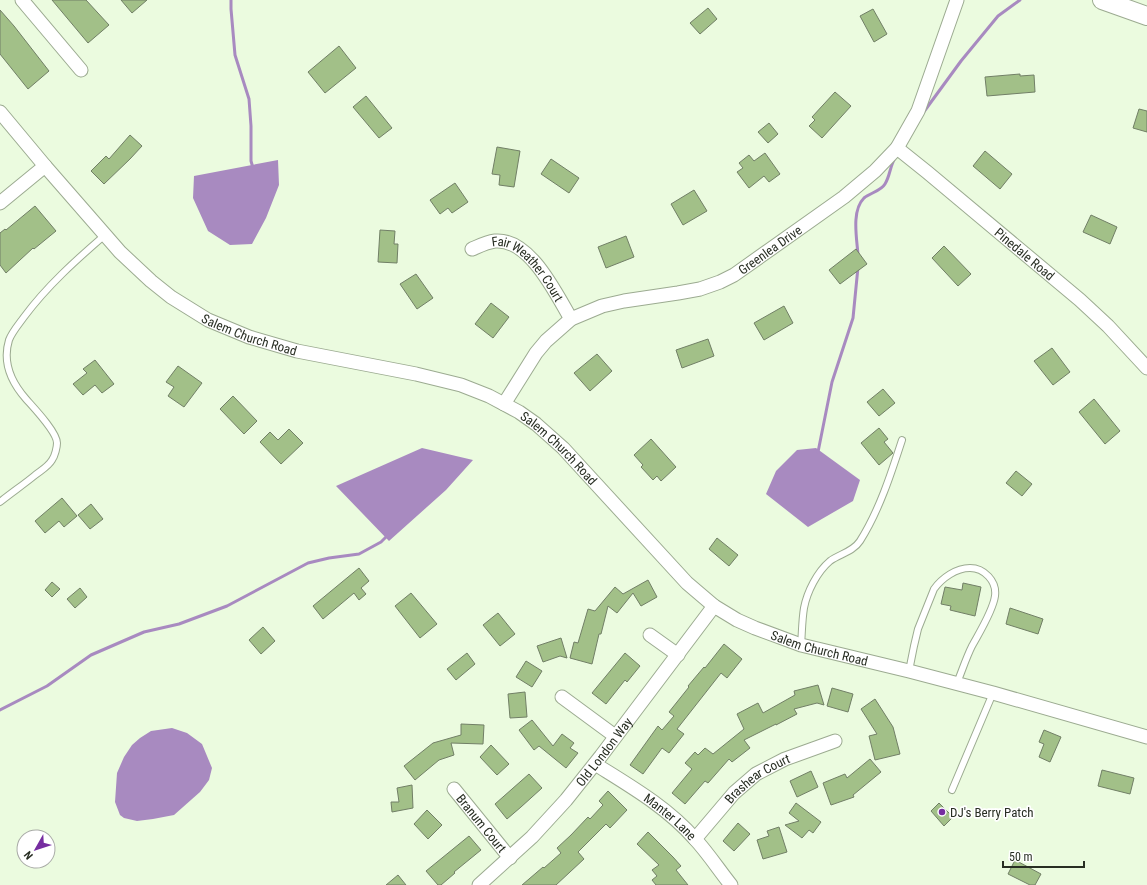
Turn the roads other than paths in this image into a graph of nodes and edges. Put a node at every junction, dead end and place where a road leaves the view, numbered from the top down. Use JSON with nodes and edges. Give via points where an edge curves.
{"nodes":[{"id":1,"x":22,"y":0,"type":"edge"},
{"id":2,"x":957,"y":0,"type":"edge"},
{"id":3,"x":1102,"y":0,"type":"edge"},
{"id":4,"x":1147,"y":16,"type":"edge"},
{"id":5,"x":81,"y":70,"type":"dead end"},
{"id":6,"x":0,"y":112,"type":"edge"},
{"id":7,"x":896,"y":148,"type":"junction"},
{"id":8,"x":45,"y":166,"type":"junction"},
{"id":9,"x":0,"y":203,"type":"edge"},
{"id":10,"x":105,"y":235,"type":"junction"},
{"id":11,"x":472,"y":249,"type":"dead end"},
{"id":12,"x":571,"y":319,"type":"junction"},
{"id":13,"x":1147,"y":368,"type":"edge"},
{"id":14,"x":504,"y":404,"type":"junction"},
{"id":15,"x":902,"y":440,"type":"dead end"},
{"id":16,"x":0,"y":502,"type":"edge"},
{"id":17,"x":714,"y":606,"type":"junction"},
{"id":18,"x":650,"y":635,"type":"dead end"},
{"id":19,"x":801,"y":645,"type":"junction"},
{"id":20,"x":678,"y":655,"type":"junction"},
{"id":21,"x":909,"y":671,"type":"junction"},
{"id":22,"x":957,"y":683,"type":"junction"},
{"id":23,"x":993,"y":693,"type":"junction"},
{"id":24,"x":562,"y":697,"type":"dead end"},
{"id":25,"x":616,"y":736,"type":"junction"},
{"id":26,"x":1147,"y":737,"type":"edge"},
{"id":27,"x":835,"y":740,"type":"dead end"},
{"id":28,"x":595,"y":764,"type":"junction"},
{"id":29,"x":454,"y":789,"type":"dead end"},
{"id":30,"x":952,"y":790,"type":"dead end"},
{"id":31,"x":695,"y":839,"type":"junction"},
{"id":32,"x":510,"y":858,"type":"junction"},
{"id":33,"x":479,"y":885,"type":"edge"},
{"id":34,"x":731,"y":885,"type":"edge"}],
"edges":[{"from":1,"to":5,"type":"street"},
{"from":2,"to":7,"type":"street","name":"Greenlea Drive","via":[[918,111]]},
{"from":3,"to":4,"type":"main road"},
{"from":6,"to":8,"type":"street","name":"Salem Church Road"},
{"from":7,"to":12,"type":"street","name":"Greenlea Drive","via":[[875,172],[844,197],[734,275],[700,289],[602,306]]},
{"from":7,"to":13,"type":"street","name":"Pinedale Road","via":[[1080,300]]},
{"from":8,"to":9,"type":"street"},
{"from":8,"to":10,"type":"street","name":"Salem Church Road"},
{"from":10,"to":14,"type":"street","name":"Salem Church Road","via":[[151,281],[171,297],[208,320],[229,329],[297,351],[416,374],[462,386]]},
{"from":10,"to":16,"type":"lane","via":[[67,269],[36,302],[19,323],[10,340],[7,366],[12,380],[56,437],[57,443],[53,460]]},
{"from":11,"to":12,"type":"street","name":"Fair Weather Court","via":[[495,241],[508,242],[525,252],[543,271]]},
{"from":12,"to":14,"type":"street","name":"Greenlea Drive","via":[[536,353]]},
{"from":14,"to":17,"type":"street","name":"Salem Church Road","via":[[536,424],[559,444],[687,584]]},
{"from":15,"to":19,"type":"lane","via":[[876,509],[859,543],[831,561],[819,573],[809,592],[804,608]]},
{"from":17,"to":19,"type":"street","name":"Salem Church Road","via":[[737,620]]},
{"from":17,"to":20,"type":"street","name":"Old London Way"},
{"from":18,"to":20,"type":"street"},
{"from":19,"to":21,"type":"street","name":"Salem Church Road"},
{"from":20,"to":25,"type":"street","name":"Old London Way"},
{"from":21,"to":22,"type":"street","name":"Salem Church Road"},
{"from":21,"to":22,"type":"lane","via":[[918,629],[934,589],[951,574],[964,568],[976,568],[989,577],[995,595]]},
{"from":22,"to":23,"type":"street","name":"Salem Church Road"},
{"from":23,"to":26,"type":"street","name":"Salem Church Road"},
{"from":23,"to":30,"type":"lane"},
{"from":24,"to":25,"type":"street"},
{"from":25,"to":28,"type":"street","name":"Old London Way"},
{"from":27,"to":31,"type":"street","name":"Brashear Court","via":[[785,759],[756,774],[734,794]]},
{"from":28,"to":31,"type":"street","name":"Manter Lane","via":[[649,798]]},
{"from":28,"to":32,"type":"street","name":"Old London Way","via":[[532,838]]},
{"from":29,"to":32,"type":"street","name":"Branum Court"},
{"from":31,"to":34,"type":"street","name":"Manter Lane"},
{"from":32,"to":33,"type":"street","name":"Old London Way"}]}
